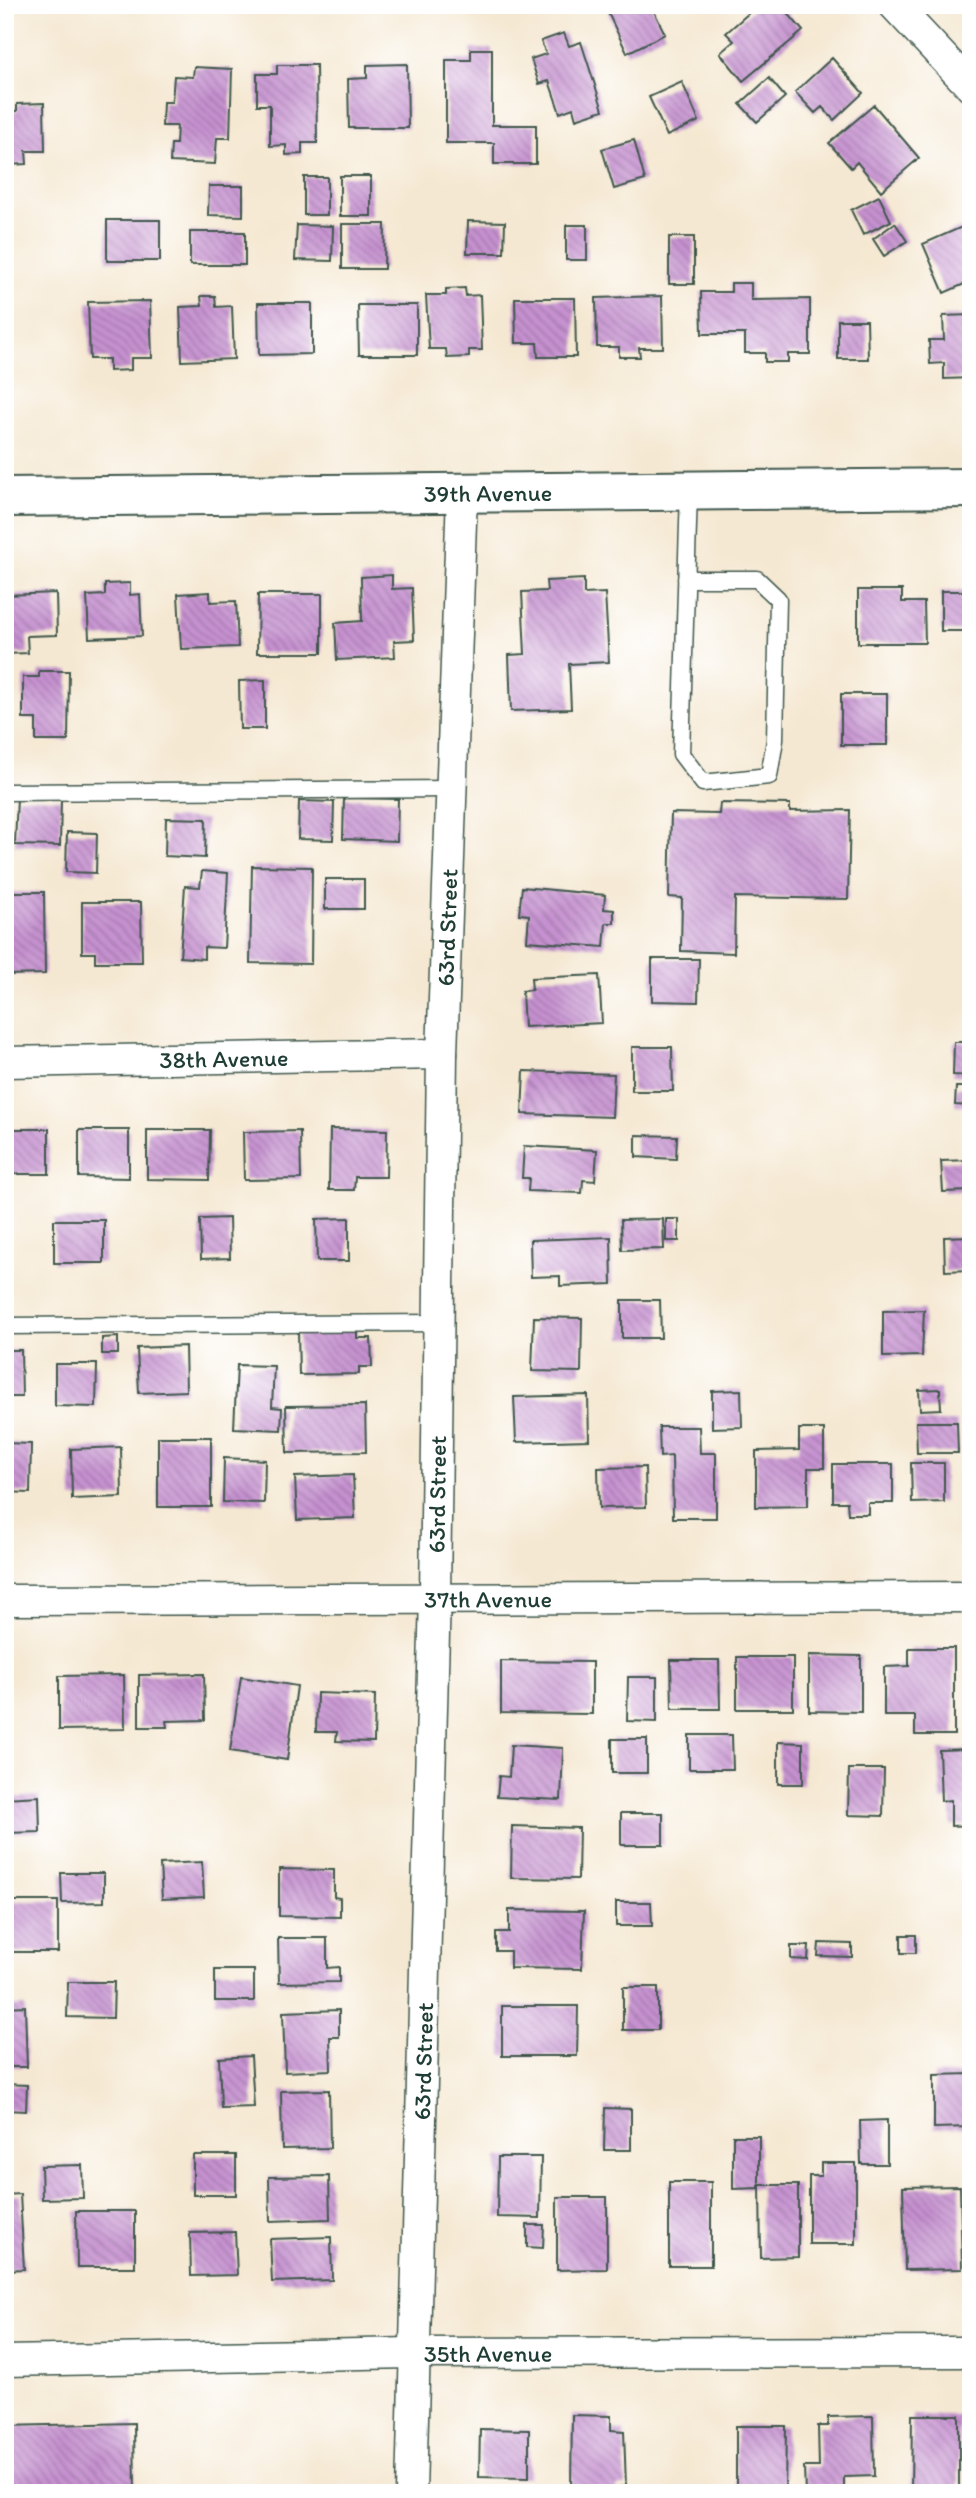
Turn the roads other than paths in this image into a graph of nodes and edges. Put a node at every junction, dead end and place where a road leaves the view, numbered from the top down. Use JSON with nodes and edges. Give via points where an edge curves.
{"nodes":[{"id":1,"x":894,"y":5,"type":"edge"},
{"id":2,"x":971,"y":87,"type":"edge"},
{"id":3,"x":971,"y":488,"type":"edge"},
{"id":4,"x":689,"y":491,"type":"junction"},
{"id":5,"x":462,"y":494,"type":"junction"},
{"id":6,"x":5,"y":497,"type":"edge"},
{"id":7,"x":686,"y":579,"type":"junction"},
{"id":8,"x":452,"y":789,"type":"junction"},
{"id":9,"x":5,"y":792,"type":"edge"},
{"id":10,"x":442,"y":1054,"type":"junction"},
{"id":11,"x":5,"y":1062,"type":"edge"},
{"id":12,"x":439,"y":1323,"type":"junction"},
{"id":13,"x":5,"y":1326,"type":"edge"},
{"id":14,"x":435,"y":1596,"type":"junction"},
{"id":15,"x":971,"y":1597,"type":"edge"},
{"id":16,"x":5,"y":1600,"type":"edge"},
{"id":17,"x":971,"y":2352,"type":"edge"},
{"id":18,"x":412,"y":2353,"type":"junction"},
{"id":19,"x":5,"y":2361,"type":"edge"},
{"id":20,"x":411,"y":2493,"type":"edge"}],
"edges":[{"from":1,"to":2,"type":"street"},
{"from":3,"to":4,"type":"main road","name":"39th Avenue"},
{"from":4,"to":5,"type":"main road","name":"39th Avenue"},
{"from":4,"to":7,"type":"lane"},
{"from":5,"to":6,"type":"main road","name":"39th Avenue"},
{"from":5,"to":8,"type":"street","name":"63rd Street"},
{"from":7,"to":7,"type":"lane","via":[[681,754],[703,783],[769,776],[775,740],[778,599],[757,579]]},
{"from":8,"to":9,"type":"lane"},
{"from":8,"to":10,"type":"street","name":"63rd Street"},
{"from":10,"to":11,"type":"street","name":"38th Avenue"},
{"from":10,"to":12,"type":"street","name":"63rd Street"},
{"from":12,"to":13,"type":"lane"},
{"from":12,"to":14,"type":"street","name":"63rd Street"},
{"from":14,"to":15,"type":"street","name":"37th Avenue"},
{"from":14,"to":16,"type":"street","name":"37th Avenue"},
{"from":14,"to":18,"type":"street","name":"63rd Street"},
{"from":17,"to":18,"type":"street","name":"35th Avenue"},
{"from":18,"to":19,"type":"street","name":"35th Avenue"},
{"from":18,"to":20,"type":"street","name":"63rd Street"}]}
